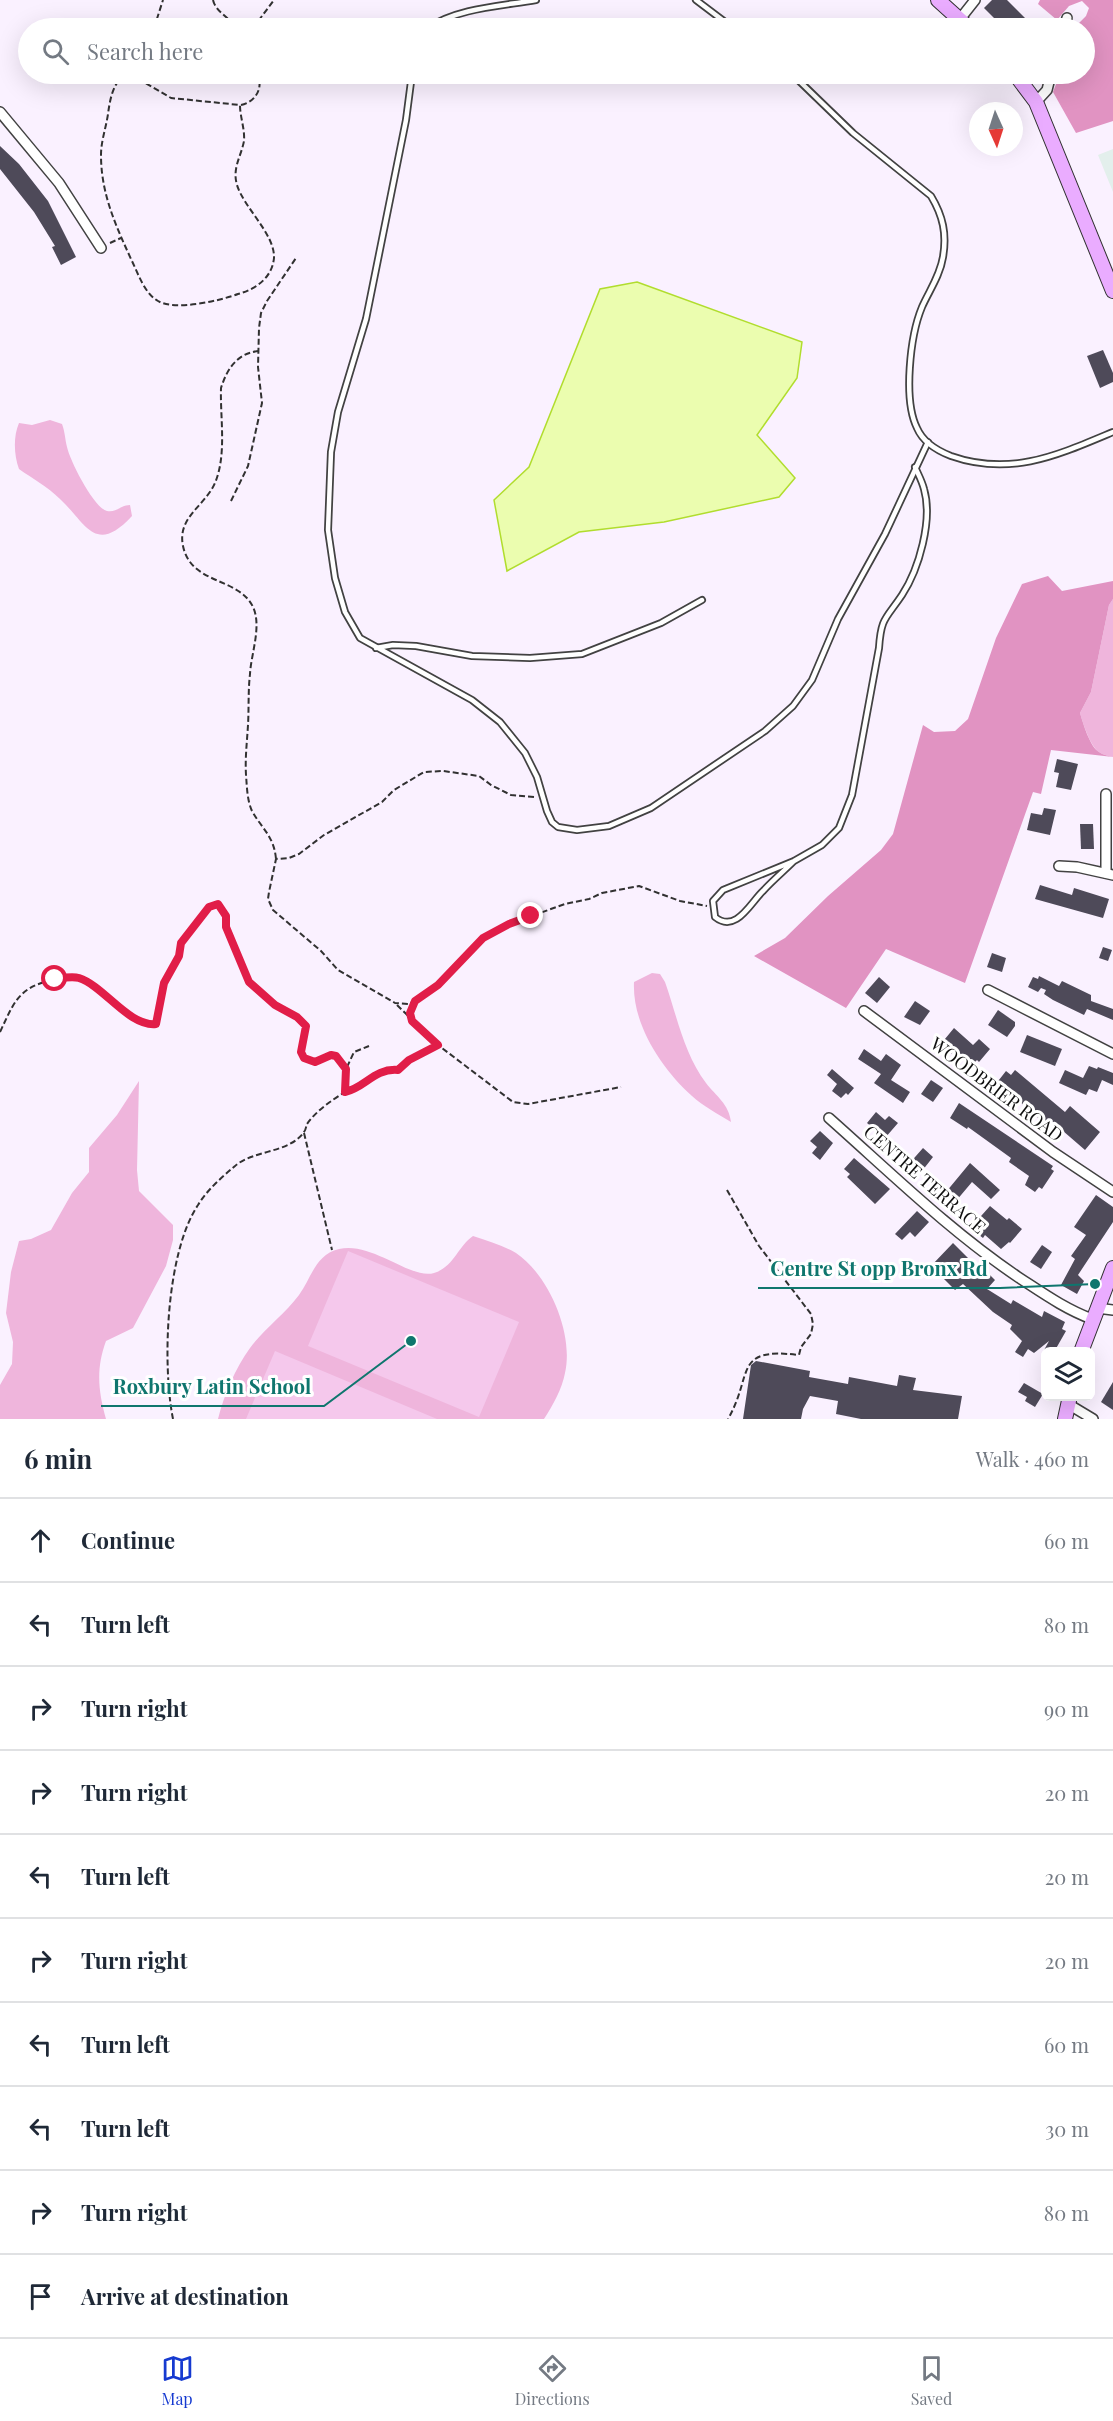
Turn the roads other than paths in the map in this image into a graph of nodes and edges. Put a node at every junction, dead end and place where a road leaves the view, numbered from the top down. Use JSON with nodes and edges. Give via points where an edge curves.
{"nodes":[{"id":1,"x":536,"y":0,"type":"edge"},
{"id":2,"x":696,"y":0,"type":"edge"},
{"id":3,"x":938,"y":0,"type":"edge"},
{"id":4,"x":975,"y":0,"type":"edge"},
{"id":5,"x":448,"y":18,"type":"edge"},
{"id":6,"x":719,"y":18,"type":"edge"},
{"id":7,"x":958,"y":18,"type":"edge"},
{"id":8,"x":967,"y":18,"type":"edge"},
{"id":9,"x":411,"y":84,"type":"edge"},
{"id":10,"x":802,"y":84,"type":"edge"},
{"id":11,"x":1022,"y":84,"type":"edge"},
{"id":12,"x":1048,"y":84,"type":"edge"},
{"id":13,"x":1036,"y":102,"type":"junction"},
{"id":14,"x":0,"y":112,"type":"edge"},
{"id":15,"x":101,"y":248,"type":"dead end"},
{"id":16,"x":1113,"y":291,"type":"edge"},
{"id":17,"x":1113,"y":432,"type":"edge"},
{"id":18,"x":928,"y":442,"type":"junction"},
{"id":19,"x":915,"y":467,"type":"junction"},
{"id":20,"x":702,"y":600,"type":"dead end"},
{"id":21,"x":376,"y":648,"type":"junction"},
{"id":22,"x":1106,"y":794,"type":"dead end"},
{"id":23,"x":794,"y":861,"type":"junction"},
{"id":24,"x":1059,"y":866,"type":"dead end"},
{"id":25,"x":1110,"y":874,"type":"edge"},
{"id":26,"x":988,"y":990,"type":"dead end"},
{"id":27,"x":864,"y":1011,"type":"dead end"},
{"id":28,"x":1113,"y":1054,"type":"edge"},
{"id":29,"x":829,"y":1118,"type":"dead end"},
{"id":30,"x":1113,"y":1192,"type":"edge"},
{"id":31,"x":1113,"y":1268,"type":"edge"},
{"id":32,"x":1113,"y":1310,"type":"edge"},
{"id":33,"x":1095,"y":1313,"type":"junction"},
{"id":34,"x":1083,"y":1347,"type":"edge"},
{"id":35,"x":1069,"y":1401,"type":"edge"},
{"id":36,"x":1070,"y":1401,"type":"edge"},
{"id":37,"x":1065,"y":1419,"type":"edge"},
{"id":38,"x":1093,"y":1419,"type":"edge"}],
"edges":[{"from":1,"to":5,"type":"lane"},
{"from":2,"to":6,"type":"lane"},
{"from":3,"to":7,"type":"main road"},
{"from":4,"to":8,"type":"street"},
{"from":9,"to":21,"type":"lane","via":[[366,319],[338,412],[330,463],[328,530],[334,578],[345,612],[360,638]]},
{"from":10,"to":18,"type":"lane","via":[[853,134],[931,196],[939,211],[945,232],[943,259],[922,308],[909,366],[913,417],[916,428]]},
{"from":11,"to":13,"type":"main road"},
{"from":12,"to":13,"type":"street"},
{"from":13,"to":16,"type":"main road"},
{"from":14,"to":15,"type":"street","via":[[59,183]]},
{"from":17,"to":18,"type":"lane","via":[[1032,462],[1001,465],[953,457]]},
{"from":18,"to":19,"type":"lane"},
{"from":19,"to":21,"type":"lane","via":[[885,534],[838,619],[812,680],[793,706],[765,731],[651,808],[609,826],[577,830],[558,827],[552,822],[525,753],[500,722],[472,700]]},
{"from":19,"to":23,"type":"lane","via":[[925,490],[926,528],[917,566],[880,626],[852,795],[839,828],[822,845]]},
{"from":20,"to":21,"type":"lane","via":[[661,623],[582,654],[472,656],[416,646]]},
{"from":22,"to":25,"type":"street"},
{"from":23,"to":23,"type":"lane","via":[[723,890],[716,896],[715,917],[732,921]]},
{"from":24,"to":25,"type":"street"},
{"from":26,"to":28,"type":"street"},
{"from":27,"to":30,"type":"street","name":"WOODBRIER ROAD"},
{"from":29,"to":33,"type":"street","name":"CENTRE TERRACE","via":[[993,1260],[1078,1314]]},
{"from":31,"to":33,"type":"main road"},
{"from":32,"to":33,"type":"street","name":"CENTRE TERRACE"},
{"from":33,"to":34,"type":"main road"},
{"from":35,"to":37,"type":"main road"},
{"from":36,"to":38,"type":"street"}]}
